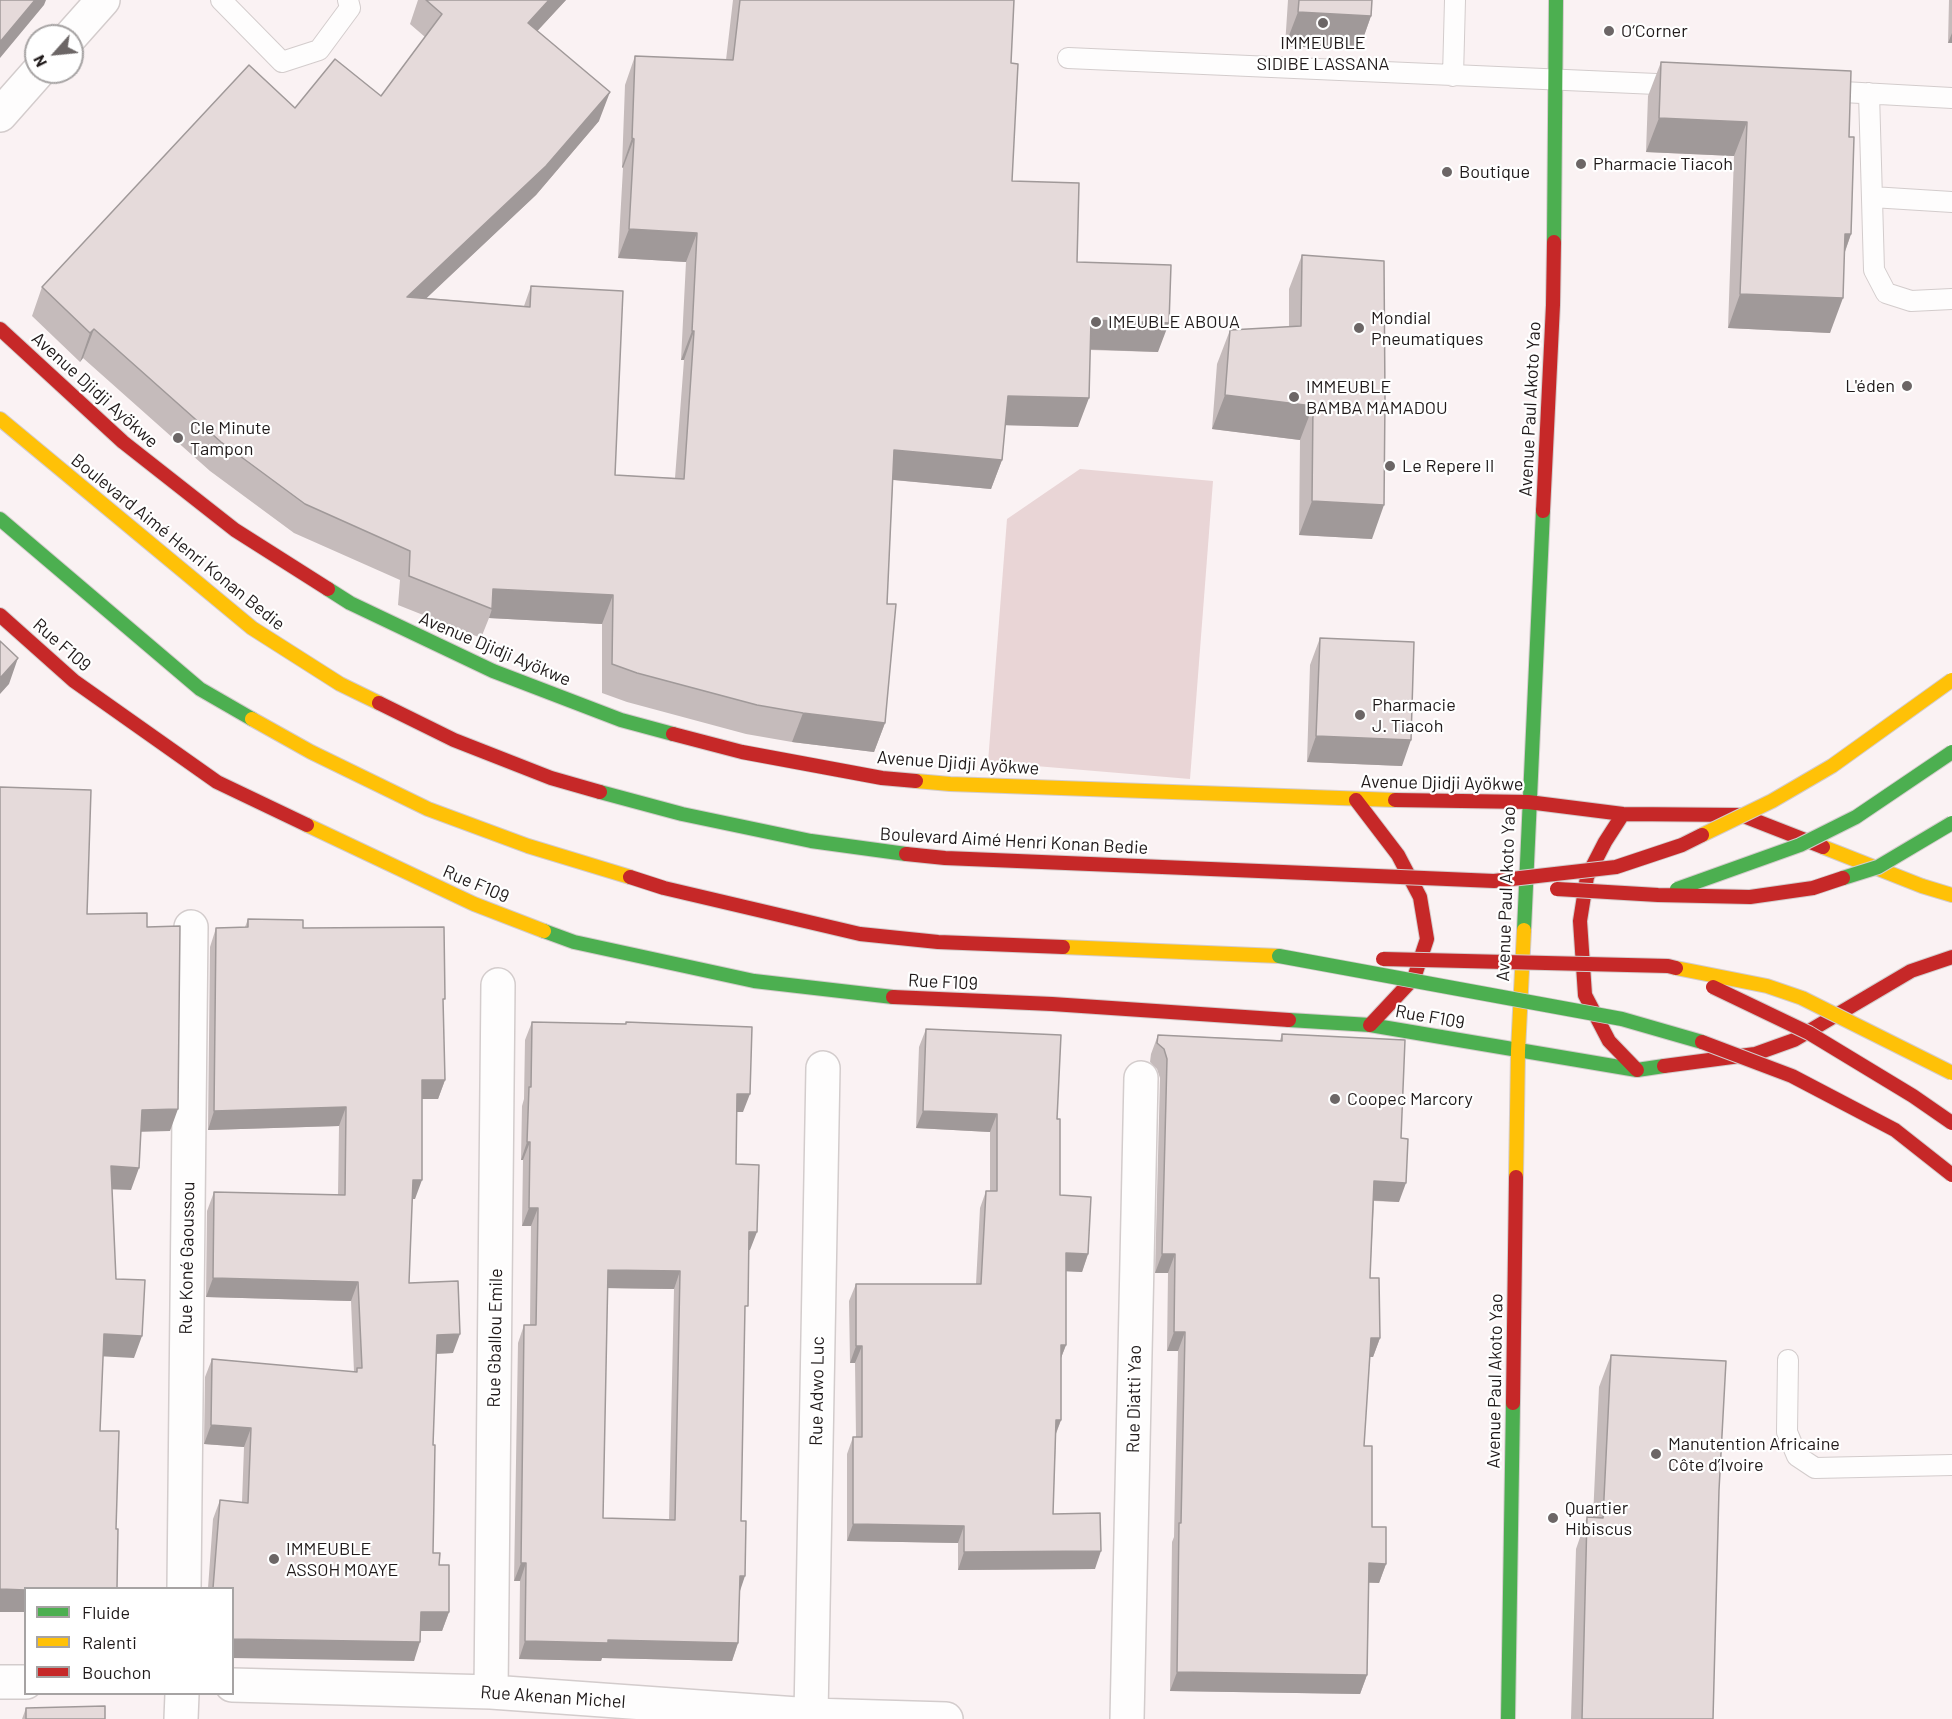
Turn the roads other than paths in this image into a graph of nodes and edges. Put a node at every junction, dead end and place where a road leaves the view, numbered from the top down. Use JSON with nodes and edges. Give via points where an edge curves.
{"nodes":[{"id":1,"x":103,"y":0,"type":"edge"},
{"id":2,"x":221,"y":0,"type":"edge"},
{"id":3,"x":348,"y":0,"type":"edge"},
{"id":4,"x":1455,"y":0,"type":"edge"},
{"id":5,"x":1556,"y":0,"type":"edge"},
{"id":6,"x":82,"y":24,"type":"edge"},
{"id":7,"x":1068,"y":58,"type":"dead end"},
{"id":8,"x":1453,"y":76,"type":"junction"},
{"id":9,"x":1554,"y":80,"type":"junction"},
{"id":10,"x":27,"y":84,"type":"edge"},
{"id":11,"x":1694,"y":86,"type":"edge"},
{"id":12,"x":1810,"y":91,"type":"edge"},
{"id":13,"x":1869,"y":93,"type":"junction"},
{"id":14,"x":1952,"y":98,"type":"edge"},
{"id":15,"x":0,"y":115,"type":"edge"},
{"id":16,"x":1872,"y":197,"type":"junction"},
{"id":17,"x":1952,"y":202,"type":"edge"},
{"id":18,"x":1952,"y":299,"type":"edge"},
{"id":19,"x":0,"y":328,"type":"edge"},
{"id":20,"x":0,"y":419,"type":"edge"},
{"id":21,"x":0,"y":519,"type":"edge"},
{"id":22,"x":0,"y":615,"type":"edge"},
{"id":23,"x":1952,"y":680,"type":"edge"},
{"id":24,"x":1952,"y":752,"type":"edge"},
{"id":25,"x":1356,"y":800,"type":"junction"},
{"id":26,"x":1528,"y":802,"type":"junction"},
{"id":27,"x":1623,"y":814,"type":"junction"},
{"id":28,"x":1952,"y":823,"type":"edge"},
{"id":29,"x":1282,"y":872,"type":"junction"},
{"id":30,"x":1952,"y":895,"type":"edge"},
{"id":31,"x":1659,"y":896,"type":"junction"},
{"id":32,"x":191,"y":927,"type":"dead end"},
{"id":33,"x":1279,"y":956,"type":"junction"},
{"id":34,"x":1952,"y":957,"type":"edge"},
{"id":35,"x":1668,"y":966,"type":"junction"},
{"id":36,"x":498,"y":985,"type":"dead end"},
{"id":37,"x":1370,"y":1025,"type":"junction"},
{"id":38,"x":1518,"y":1051,"type":"junction"},
{"id":39,"x":823,"y":1068,"type":"dead end"},
{"id":40,"x":1637,"y":1070,"type":"junction"},
{"id":41,"x":1952,"y":1073,"type":"edge"},
{"id":42,"x":1141,"y":1078,"type":"dead end"},
{"id":43,"x":1952,"y":1123,"type":"edge"},
{"id":44,"x":1952,"y":1174,"type":"edge"},
{"id":45,"x":1788,"y":1360,"type":"dead end"},
{"id":46,"x":1952,"y":1465,"type":"edge"},
{"id":47,"x":184,"y":1587,"type":"edge"},
{"id":48,"x":0,"y":1682,"type":"edge"},
{"id":49,"x":24,"y":1682,"type":"edge"},
{"id":50,"x":234,"y":1685,"type":"edge"},
{"id":51,"x":182,"y":1695,"type":"edge"},
{"id":52,"x":501,"y":1702,"type":"edge"},
{"id":53,"x":828,"y":1716,"type":"edge"},
{"id":54,"x":181,"y":1719,"type":"edge"},
{"id":55,"x":946,"y":1719,"type":"edge"},
{"id":56,"x":1127,"y":1719,"type":"edge"},
{"id":57,"x":1508,"y":1719,"type":"edge"}],
"edges":[{"from":1,"to":6,"type":"street"},
{"from":2,"to":3,"type":"lane","via":[[282,62],[319,50],[350,8]]},
{"from":4,"to":8,"type":"lane"},
{"from":5,"to":9,"type":"main road","name":"Avenue Paul Akoto Yao"},
{"from":7,"to":8,"type":"lane"},
{"from":8,"to":9,"type":"lane"},
{"from":9,"to":11,"type":"lane"},
{"from":9,"to":26,"type":"main road","name":"Avenue Paul Akoto Yao","via":[[1553,305]]},
{"from":10,"to":15,"type":"street"},
{"from":12,"to":13,"type":"lane"},
{"from":13,"to":14,"type":"lane"},
{"from":13,"to":16,"type":"lane"},
{"from":16,"to":17,"type":"lane"},
{"from":16,"to":18,"type":"lane","via":[[1874,270],[1886,293],[1911,301]]},
{"from":19,"to":25,"type":"main road","name":"Avenue Djidji Ayökwe","via":[[123,442],[235,530],[350,603],[492,671],[621,720],[742,752],[882,778]]},
{"from":20,"to":29,"type":"main road","name":"Boulevard Aimé Henri Konan Bedie","via":[[252,628],[340,684],[454,740],[551,778],[682,814],[879,852]]},
{"from":21,"to":33,"type":"main road","via":[[200,689],[311,752],[428,809],[528,846],[664,888],[860,934],[938,942]]},
{"from":22,"to":37,"type":"main road","name":"Rue F109","via":[[74,681],[217,782],[474,904],[574,942],[754,981],[911,999]]},
{"from":23,"to":29,"type":"main road","bridge":true,"via":[[1832,766],[1772,801],[1682,844],[1616,867],[1494,881]]},
{"from":24,"to":31,"type":"main road","bridge":true,"via":[[1856,817],[1800,845]]},
{"from":25,"to":26,"type":"main road","name":"Avenue Djidji Ayökwe"},
{"from":25,"to":37,"type":"main road","via":[[1398,855],[1420,897],[1427,939],[1414,978]]},
{"from":26,"to":27,"type":"main road","name":"Avenue Djidji Ayökwe"},
{"from":26,"to":38,"type":"main road","name":"Avenue Paul Akoto Yao"},
{"from":27,"to":30,"type":"main road","name":"Avenue Djidji Ayökwe","via":[[1741,815]]},
{"from":27,"to":40,"type":"main road","via":[[1587,878],[1580,921],[1584,995],[1609,1041]]},
{"from":28,"to":31,"type":"main road","bridge":true,"via":[[1878,867],[1813,888],[1750,897]]},
{"from":29,"to":31,"type":"main road","bridge":true},
{"from":32,"to":47,"type":"street","name":"Rue Koné Gaoussou"},
{"from":33,"to":35,"type":"main road","bridge":true},
{"from":33,"to":44,"type":"main road","bridge":true,"via":[[1622,1019],[1698,1041],[1792,1076],[1895,1130]]},
{"from":34,"to":40,"type":"main road","name":"Rue F109","via":[[1911,971],[1794,1040],[1755,1054]]},
{"from":35,"to":41,"type":"main road","bridge":true,"via":[[1767,986],[1802,998]]},
{"from":35,"to":43,"type":"main road","bridge":true,"via":[[1809,1033]]},
{"from":36,"to":52,"type":"street","name":"Rue Gballou Emile"},
{"from":37,"to":38,"type":"main road","name":"Rue F109"},
{"from":38,"to":40,"type":"main road","name":"Rue F109"},
{"from":38,"to":57,"type":"main road","name":"Avenue Paul Akoto Yao"},
{"from":39,"to":53,"type":"street","name":"Rue Adwo Luc"},
{"from":42,"to":56,"type":"street","name":"Rue Diatti Yao"},
{"from":45,"to":46,"type":"lane","via":[[1787,1432],[1797,1456],[1815,1468]]},
{"from":48,"to":49,"type":"street"},
{"from":50,"to":52,"type":"street","name":"Rue Akenan Michel"},
{"from":51,"to":54,"type":"street"},
{"from":52,"to":53,"type":"street","name":"Rue Akenan Michel"},
{"from":53,"to":55,"type":"street","name":"Rue Akenan Michel"}]}
